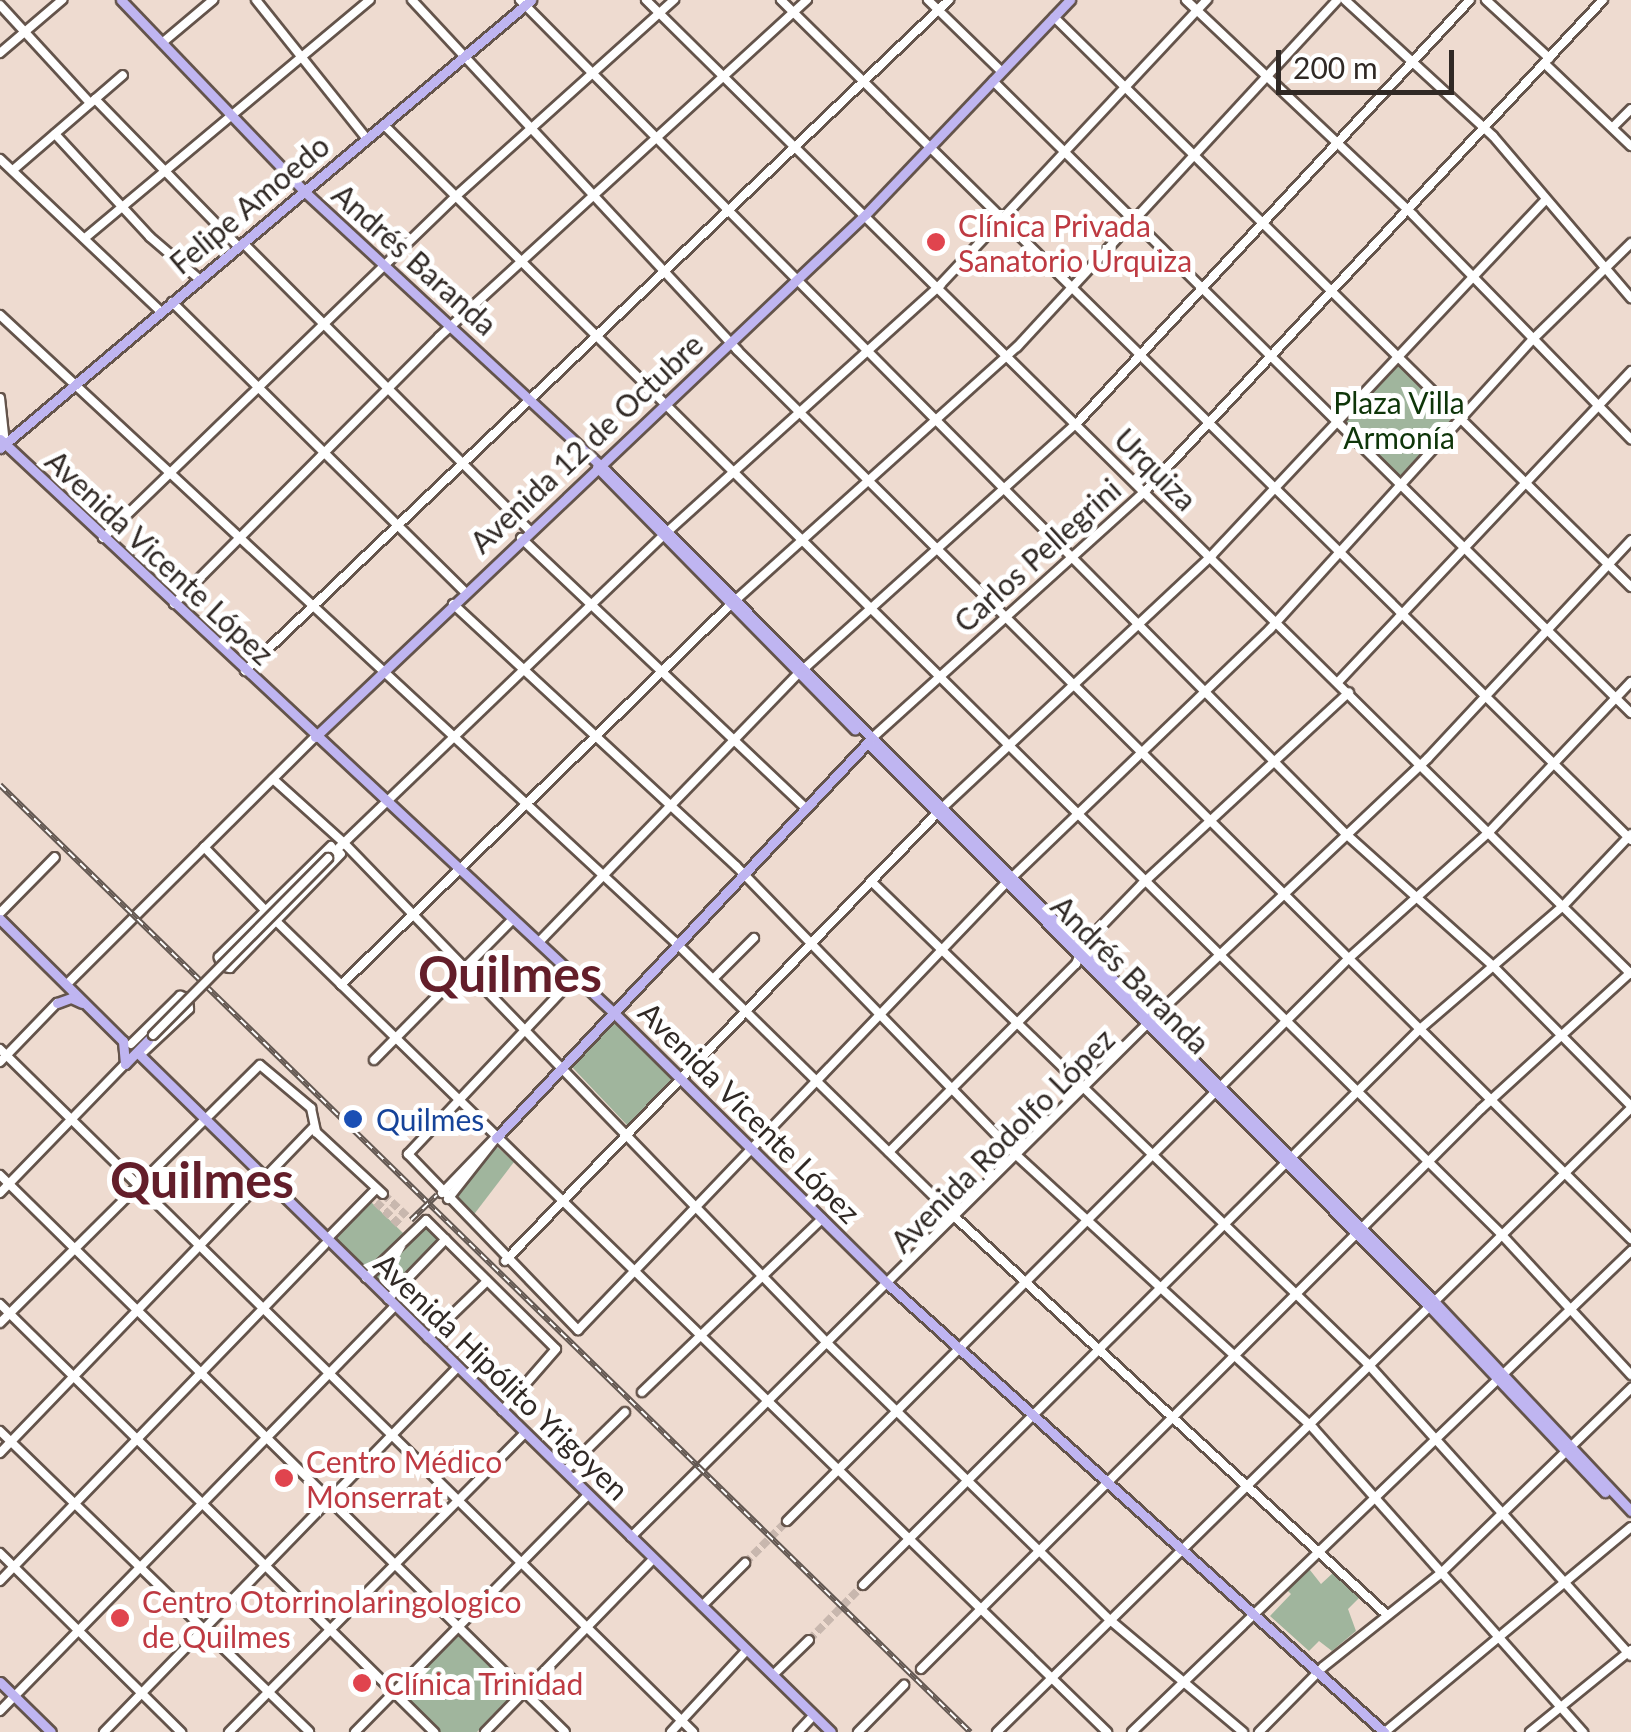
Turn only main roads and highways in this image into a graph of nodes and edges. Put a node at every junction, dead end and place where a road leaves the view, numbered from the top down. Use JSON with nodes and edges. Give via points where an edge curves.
{"nodes":[{"id":1,"x":121,"y":0,"type":"edge"},
{"id":2,"x":525,"y":2,"type":"edge"},
{"id":3,"x":1066,"y":2,"type":"edge"},
{"id":4,"x":304,"y":191,"type":"junction"},
{"id":5,"x":2,"y":444,"type":"edge"},
{"id":6,"x":596,"y":466,"type":"junction"},
{"id":7,"x":315,"y":737,"type":"junction"},
{"id":8,"x":870,"y":740,"type":"junction"},
{"id":9,"x":2,"y":923,"type":"edge"},
{"id":10,"x":67,"y":984,"type":"junction"},
{"id":11,"x":88,"y":1008,"type":"junction"},
{"id":12,"x":614,"y":1012,"type":"junction"},
{"id":13,"x":127,"y":1042,"type":"junction"},
{"id":14,"x":140,"y":1055,"type":"junction"},
{"id":15,"x":496,"y":1138,"type":"road end"},
{"id":16,"x":1569,"y":1450,"type":"junction"},
{"id":17,"x":1631,"y":1511,"type":"edge"},
{"id":18,"x":1631,"y":1523,"type":"edge"},
{"id":19,"x":0,"y":1682,"type":"edge"},
{"id":20,"x":51,"y":1732,"type":"edge"},
{"id":21,"x":831,"y":1732,"type":"edge"},
{"id":22,"x":1385,"y":1732,"type":"edge"}],
"edges":[{"from":1,"to":4,"type":"main road","name":"Andrés Baranda"},
{"from":2,"to":4,"type":"main road","name":"Felipe Amoedo"},
{"from":3,"to":6,"type":"main road","name":"Avenida 12 de Octubre","via":[[866,214]]},
{"from":4,"to":5,"type":"main road","name":"Felipe Amoedo"},
{"from":4,"to":6,"type":"main road","name":"Andrés Baranda"},
{"from":5,"to":7,"type":"main road","name":"Avenida Vicente López"},
{"from":6,"to":7,"type":"main road","name":"Avenida 12 de Octubre"},
{"from":6,"to":8,"type":"main road","name":"Andrés Baranda"},
{"from":7,"to":12,"type":"main road","name":"Avenida Vicente López"},
{"from":8,"to":12,"type":"main road","name":"Carlos Pellegrini"},
{"from":8,"to":16,"type":"main road","name":"Andrés Baranda","via":[[1430,1301]]},
{"from":9,"to":10,"type":"main road"},
{"from":10,"to":11,"type":"main road"},
{"from":10,"to":11,"type":"main road","via":[[57,1003],[74,998]]},
{"from":11,"to":13,"type":"main road"},
{"from":12,"to":15,"type":"main road","name":"Carlos Pellegrini"},
{"from":12,"to":22,"type":"main road","name":"Avenida Vicente López","via":[[890,1286]]},
{"from":13,"to":14,"type":"main road","via":[[125,1064]]},
{"from":13,"to":14,"type":"main road","via":[[150,1037]]},
{"from":14,"to":21,"type":"main road","name":"Avenida Hipólito Yrigoyen"},
{"from":16,"to":17,"type":"main road","name":"Andrés Baranda"},
{"from":16,"to":18,"type":"main road","name":"Andrés Baranda"},
{"from":19,"to":20,"type":"main road"}]}
